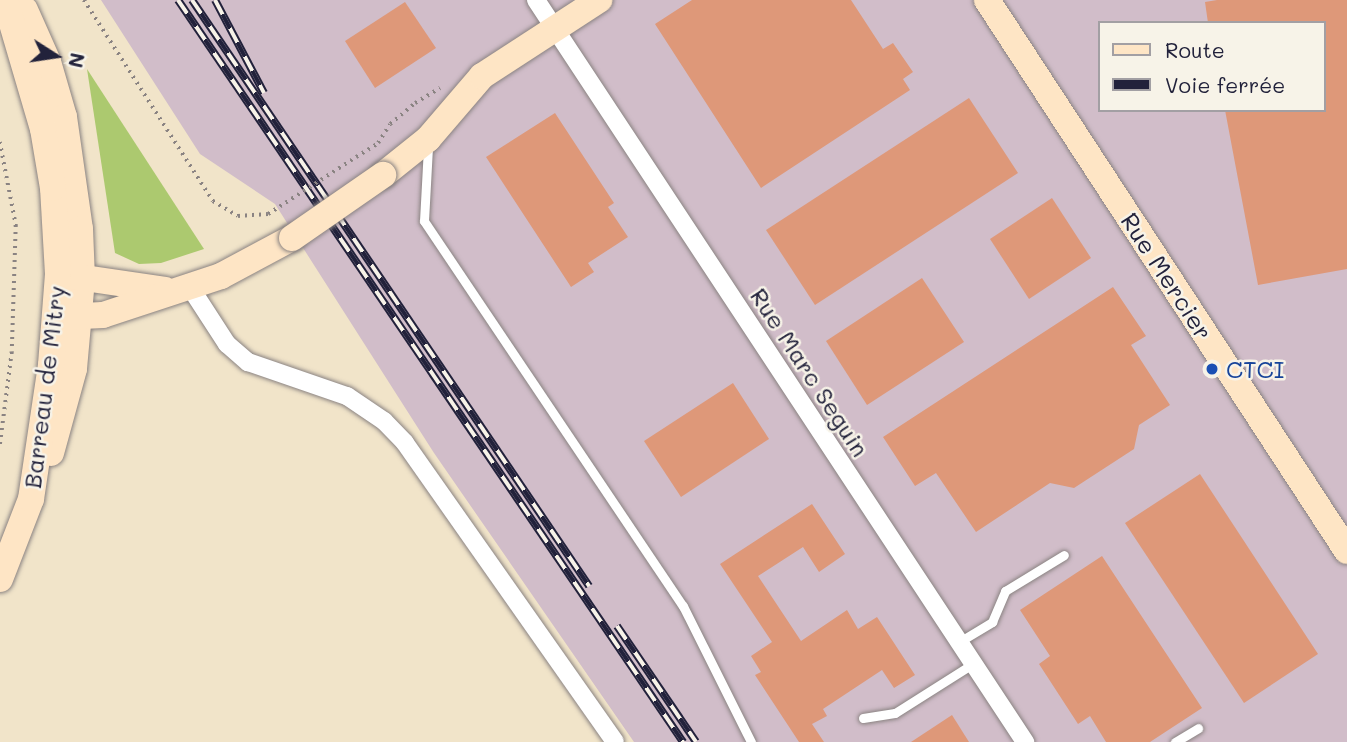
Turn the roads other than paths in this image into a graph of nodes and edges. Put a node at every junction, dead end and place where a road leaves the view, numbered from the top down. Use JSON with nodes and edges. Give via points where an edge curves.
{"nodes":[{"id":1,"x":5,"y":0,"type":"edge"},
{"id":2,"x":19,"y":0,"type":"edge"},
{"id":3,"x":536,"y":0,"type":"edge"},
{"id":4,"x":599,"y":0,"type":"edge"},
{"id":5,"x":987,"y":0,"type":"edge"},
{"id":6,"x":555,"y":28,"type":"junction"},
{"id":7,"x":428,"y":139,"type":"junction"},
{"id":8,"x":70,"y":276,"type":"junction"},
{"id":9,"x":182,"y":289,"type":"junction"},
{"id":10,"x":67,"y":317,"type":"junction"},
{"id":11,"x":1347,"y":551,"type":"edge"},
{"id":12,"x":1064,"y":555,"type":"dead end"},
{"id":13,"x":0,"y":579,"type":"edge"},
{"id":14,"x":960,"y":642,"type":"junction"},
{"id":15,"x":974,"y":663,"type":"junction"},
{"id":16,"x":863,"y":718,"type":"dead end"},
{"id":17,"x":1198,"y":728,"type":"dead end"},
{"id":18,"x":615,"y":742,"type":"edge"},
{"id":19,"x":751,"y":742,"type":"edge"},
{"id":20,"x":1025,"y":742,"type":"edge"},
{"id":21,"x":1175,"y":742,"type":"edge"}],
"edges":[{"from":1,"to":8,"type":"street","via":[[43,129]]},
{"from":2,"to":8,"type":"street","via":[[48,62],[75,175]]},
{"from":3,"to":6,"type":"street","name":"Rue Marc Seguin"},
{"from":4,"to":6,"type":"street"},
{"from":5,"to":11,"type":"street","name":"Rue Mercier"},
{"from":6,"to":7,"type":"street","via":[[482,76]]},
{"from":6,"to":14,"type":"street","name":"Rue Marc Seguin"},
{"from":7,"to":9,"type":"street","bridge":true,"via":[[292,238],[240,268]]},
{"from":7,"to":19,"type":"lane","via":[[424,221],[683,606]]},
{"from":8,"to":9,"type":"street"},
{"from":8,"to":10,"type":"street","name":"Barreau de Mitry"},
{"from":9,"to":10,"type":"street","via":[[103,315]]},
{"from":9,"to":18,"type":"street","via":[[226,344],[248,362],[347,396],[384,421],[405,443]]},
{"from":10,"to":13,"type":"street","name":"Barreau de Mitry","via":[[31,499]]},
{"from":12,"to":14,"type":"lane","via":[[1005,591],[992,622]]},
{"from":14,"to":15,"type":"street","name":"Rue Marc Seguin"},
{"from":15,"to":16,"type":"lane","via":[[895,713]]},
{"from":15,"to":20,"type":"street","name":"Rue Marc Seguin"},
{"from":17,"to":21,"type":"lane"}]}
